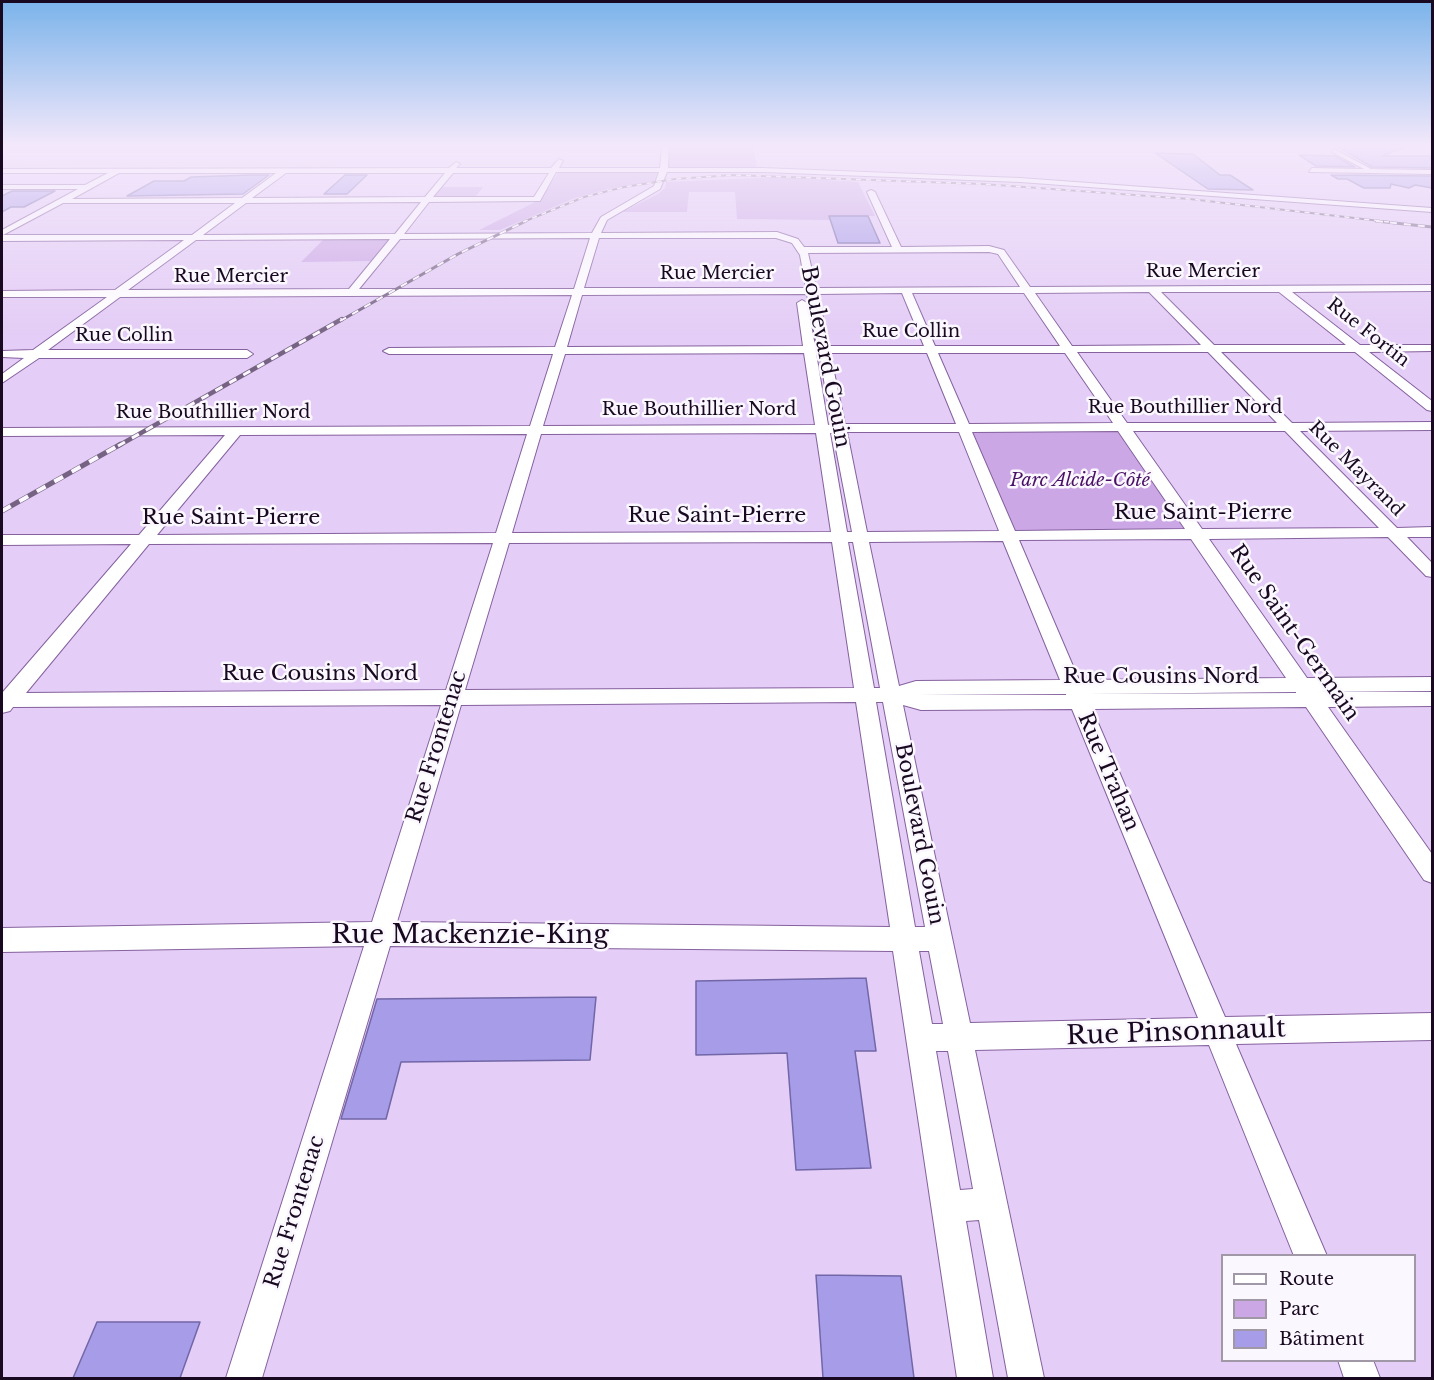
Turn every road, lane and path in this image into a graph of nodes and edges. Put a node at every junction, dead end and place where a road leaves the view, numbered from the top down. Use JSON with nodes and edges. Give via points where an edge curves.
{"nodes":[{"id":1,"x":48,"y":208,"type":"edge"},
{"id":2,"x":234,"y":208,"type":"edge"},
{"id":3,"x":420,"y":208,"type":"edge"},
{"id":4,"x":622,"y":208,"type":"edge"},
{"id":5,"x":879,"y":208,"type":"edge"},
{"id":6,"x":1410,"y":208,"type":"edge"},
{"id":7,"x":1432,"y":210,"type":"edge"},
{"id":8,"x":12,"y":216,"type":"dead end"},
{"id":9,"x":33,"y":216,"type":"junction"},
{"id":10,"x":2,"y":233,"type":"edge"},
{"id":11,"x":398,"y":236,"type":"junction"},
{"id":12,"x":595,"y":236,"type":"junction"},
{"id":13,"x":194,"y":237,"type":"junction"},
{"id":14,"x":2,"y":238,"type":"edge"},
{"id":15,"x":800,"y":250,"type":"junction"},
{"id":16,"x":898,"y":250,"type":"junction"},
{"id":17,"x":1281,"y":288,"type":"junction"},
{"id":18,"x":1417,"y":288,"type":"junction"},
{"id":19,"x":1432,"y":288,"type":"edge"},
{"id":20,"x":1027,"y":289,"type":"junction"},
{"id":21,"x":1152,"y":289,"type":"junction"},
{"id":22,"x":806,"y":290,"type":"junction"},
{"id":23,"x":906,"y":290,"type":"junction"},
{"id":24,"x":577,"y":291,"type":"junction"},
{"id":25,"x":352,"y":292,"type":"junction"},
{"id":26,"x":2,"y":294,"type":"edge"},
{"id":27,"x":118,"y":294,"type":"junction"},
{"id":28,"x":1429,"y":297,"type":"edge"},
{"id":29,"x":1358,"y":348,"type":"junction"},
{"id":30,"x":1432,"y":348,"type":"edge"},
{"id":31,"x":1069,"y":349,"type":"junction"},
{"id":32,"x":1212,"y":349,"type":"junction"},
{"id":33,"x":809,"y":350,"type":"junction"},
{"id":34,"x":824,"y":350,"type":"junction"},
{"id":35,"x":931,"y":350,"type":"junction"},
{"id":36,"x":389,"y":351,"type":"dead end"},
{"id":37,"x":559,"y":351,"type":"junction"},
{"id":38,"x":2,"y":354,"type":"edge"},
{"id":39,"x":36,"y":354,"type":"junction"},
{"id":40,"x":247,"y":354,"type":"dead end"},
{"id":41,"x":2,"y":380,"type":"edge"},
{"id":42,"x":1432,"y":407,"type":"edge"},
{"id":43,"x":1288,"y":426,"type":"junction"},
{"id":44,"x":1432,"y":426,"type":"edge"},
{"id":45,"x":963,"y":427,"type":"junction"},
{"id":46,"x":1123,"y":427,"type":"junction"},
{"id":47,"x":822,"y":428,"type":"junction"},
{"id":48,"x":839,"y":428,"type":"junction"},
{"id":49,"x":535,"y":429,"type":"junction"},
{"id":50,"x":236,"y":431,"type":"junction"},
{"id":51,"x":2,"y":432,"type":"edge"},
{"id":52,"x":1393,"y":532,"type":"junction"},
{"id":53,"x":1432,"y":532,"type":"edge"},
{"id":54,"x":1197,"y":534,"type":"junction"},
{"id":55,"x":1009,"y":535,"type":"junction"},
{"id":56,"x":850,"y":537,"type":"junction"},
{"id":57,"x":501,"y":538,"type":"junction"},
{"id":58,"x":144,"y":539,"type":"junction"},
{"id":59,"x":2,"y":540,"type":"edge"},
{"id":60,"x":1432,"y":572,"type":"edge"},
{"id":61,"x":1432,"y":684,"type":"edge"},
{"id":62,"x":1307,"y":692,"type":"junction"},
{"id":63,"x":892,"y":694,"type":"junction"},
{"id":64,"x":1075,"y":694,"type":"junction"},
{"id":65,"x":865,"y":695,"type":"junction"},
{"id":66,"x":453,"y":697,"type":"junction"},
{"id":67,"x":1432,"y":699,"type":"edge"},
{"id":68,"x":4,"y":702,"type":"edge"},
{"id":69,"x":1432,"y":873,"type":"edge"},
{"id":70,"x":380,"y":934,"type":"junction"},
{"id":71,"x":904,"y":938,"type":"junction"},
{"id":72,"x":939,"y":939,"type":"junction"},
{"id":73,"x":2,"y":940,"type":"edge"},
{"id":74,"x":1432,"y":1026,"type":"edge"},
{"id":75,"x":1217,"y":1032,"type":"junction"},
{"id":76,"x":920,"y":1038,"type":"junction"},
{"id":77,"x":959,"y":1038,"type":"junction"},
{"id":78,"x":992,"y":1204,"type":"junction"},
{"id":79,"x":947,"y":1206,"type":"junction"},
{"id":80,"x":1310,"y":1254,"type":"edge"},
{"id":81,"x":1355,"y":1362,"type":"edge"},
{"id":82,"x":244,"y":1378,"type":"edge"},
{"id":83,"x":975,"y":1378,"type":"edge"},
{"id":84,"x":1026,"y":1378,"type":"edge"},
{"id":85,"x":1362,"y":1378,"type":"edge"}],
"edges":[{"from":1,"to":9,"type":"street"},
{"from":2,"to":13,"type":"street"},
{"from":3,"to":11,"type":"street"},
{"from":4,"to":12,"type":"street","name":"Rue Frontenac","via":[[604,219]]},
{"from":5,"to":16,"type":"street"},
{"from":6,"to":7,"type":"street"},
{"from":8,"to":9,"type":"street"},
{"from":9,"to":10,"type":"street"},
{"from":11,"to":12,"type":"street"},
{"from":11,"to":13,"type":"street"},
{"from":11,"to":25,"type":"street"},
{"from":12,"to":15,"type":"street","via":[[777,235],[795,241]]},
{"from":12,"to":24,"type":"street","name":"Rue Frontenac"},
{"from":13,"to":14,"type":"street"},
{"from":13,"to":27,"type":"street"},
{"from":15,"to":16,"type":"street"},
{"from":15,"to":22,"type":"street","name":"Boulevard Gouin","via":[[805,255]]},
{"from":16,"to":20,"type":"street","name":"Rue Saint-Germain","via":[[1001,252]]},
{"from":17,"to":18,"type":"street","name":"Rue Mercier"},
{"from":17,"to":21,"type":"street","name":"Rue Mercier"},
{"from":17,"to":29,"type":"street","name":"Rue Fortin"},
{"from":18,"to":19,"type":"street","name":"Rue Mercier"},
{"from":18,"to":28,"type":"street","via":[[1420,295]]},
{"from":20,"to":21,"type":"street","name":"Rue Mercier"},
{"from":20,"to":23,"type":"street","name":"Rue Mercier"},
{"from":20,"to":31,"type":"street","name":"Rue Saint-Germain"},
{"from":21,"to":32,"type":"street","name":"Rue Mayrand"},
{"from":22,"to":23,"type":"street","name":"Rue Mercier"},
{"from":22,"to":24,"type":"street","name":"Rue Mercier"},
{"from":22,"to":33,"type":"street","name":"Boulevard Gouin"},
{"from":22,"to":34,"type":"street","name":"Boulevard Gouin"},
{"from":23,"to":35,"type":"street","name":"Rue Trahan"},
{"from":24,"to":25,"type":"street","name":"Rue Mercier"},
{"from":24,"to":37,"type":"street","name":"Rue Frontenac"},
{"from":25,"to":27,"type":"street","name":"Rue Mercier"},
{"from":26,"to":27,"type":"street","name":"Rue Mercier"},
{"from":27,"to":39,"type":"street"},
{"from":29,"to":30,"type":"street","name":"Rue Collin"},
{"from":29,"to":32,"type":"street","name":"Rue Collin"},
{"from":29,"to":42,"type":"street","name":"Rue Fortin"},
{"from":31,"to":32,"type":"street","name":"Rue Collin"},
{"from":31,"to":35,"type":"street","name":"Rue Collin"},
{"from":31,"to":46,"type":"street","name":"Rue Saint-Germain"},
{"from":32,"to":43,"type":"street","name":"Rue Mayrand"},
{"from":33,"to":34,"type":"street","name":"Rue Collin"},
{"from":33,"to":37,"type":"street","name":"Rue Collin"},
{"from":33,"to":47,"type":"street","name":"Boulevard Gouin"},
{"from":34,"to":35,"type":"street","name":"Rue Collin"},
{"from":34,"to":48,"type":"street","name":"Boulevard Gouin"},
{"from":35,"to":45,"type":"street","name":"Rue Trahan"},
{"from":36,"to":37,"type":"street","name":"Rue Collin"},
{"from":37,"to":49,"type":"street","name":"Rue Frontenac"},
{"from":38,"to":39,"type":"street","name":"Rue Collin"},
{"from":39,"to":40,"type":"street","name":"Rue Collin"},
{"from":39,"to":41,"type":"street"},
{"from":43,"to":44,"type":"street","name":"Rue Bouthillier Nord"},
{"from":43,"to":46,"type":"street","name":"Rue Bouthillier Nord"},
{"from":43,"to":52,"type":"street","name":"Rue Mayrand"},
{"from":45,"to":46,"type":"street","name":"Rue Bouthillier Nord"},
{"from":45,"to":48,"type":"street","name":"Rue Bouthillier Nord"},
{"from":45,"to":55,"type":"street","name":"Rue Trahan"},
{"from":46,"to":54,"type":"street","name":"Rue Saint-Germain"},
{"from":47,"to":48,"type":"street","name":"Rue Bouthillier Nord"},
{"from":47,"to":49,"type":"street","name":"Rue Bouthillier Nord"},
{"from":47,"to":56,"type":"street","name":"Boulevard Gouin"},
{"from":48,"to":56,"type":"street","name":"Boulevard Gouin"},
{"from":49,"to":50,"type":"street","name":"Rue Bouthillier Nord"},
{"from":49,"to":57,"type":"street","name":"Rue Frontenac"},
{"from":50,"to":51,"type":"street","name":"Rue Bouthillier Nord"},
{"from":50,"to":58,"type":"street"},
{"from":52,"to":53,"type":"street","name":"Rue Saint-Pierre"},
{"from":52,"to":54,"type":"street","name":"Rue Saint-Pierre"},
{"from":52,"to":60,"type":"street","name":"Rue Mayrand"},
{"from":54,"to":55,"type":"street","name":"Rue Saint-Pierre"},
{"from":54,"to":62,"type":"street","name":"Rue Saint-Germain"},
{"from":55,"to":56,"type":"street","name":"Rue Saint-Pierre"},
{"from":55,"to":64,"type":"street","name":"Rue Trahan"},
{"from":56,"to":57,"type":"street","name":"Rue Saint-Pierre"},
{"from":56,"to":63,"type":"street","name":"Boulevard Gouin"},
{"from":56,"to":65,"type":"street","name":"Boulevard Gouin"},
{"from":57,"to":58,"type":"street","name":"Rue Saint-Pierre"},
{"from":57,"to":66,"type":"street","name":"Rue Frontenac"},
{"from":58,"to":59,"type":"street","name":"Rue Saint-Pierre"},
{"from":58,"to":68,"type":"street"},
{"from":61,"to":62,"type":"street","name":"Rue Cousins Nord"},
{"from":62,"to":64,"type":"street","name":"Rue Cousins Nord"},
{"from":62,"to":67,"type":"street","name":"Rue Cousins Nord"},
{"from":62,"to":69,"type":"street","name":"Rue Saint-Germain"},
{"from":63,"to":64,"type":"street","name":"Rue Cousins Nord","via":[[921,703]]},
{"from":63,"to":65,"type":"street","name":"Rue Cousins Nord"},
{"from":63,"to":72,"type":"street","name":"Boulevard Gouin"},
{"from":64,"to":75,"type":"street","name":"Rue Trahan"},
{"from":65,"to":66,"type":"street","name":"Rue Cousins Nord"},
{"from":65,"to":71,"type":"street","name":"Boulevard Gouin"},
{"from":66,"to":68,"type":"street","name":"Rue Cousins Nord"},
{"from":66,"to":70,"type":"street","name":"Rue Frontenac"},
{"from":70,"to":71,"type":"street","name":"Rue Mackenzie-King"},
{"from":70,"to":73,"type":"street","name":"Rue Mackenzie-King"},
{"from":70,"to":82,"type":"street","name":"Rue Frontenac"},
{"from":71,"to":72,"type":"street","name":"Rue Mackenzie-King"},
{"from":71,"to":76,"type":"street","name":"Boulevard Gouin"},
{"from":72,"to":77,"type":"street","name":"Boulevard Gouin"},
{"from":74,"to":75,"type":"street","name":"Rue Pinsonnault"},
{"from":75,"to":77,"type":"street","name":"Rue Pinsonnault"},
{"from":75,"to":80,"type":"street","name":"Rue Trahan"},
{"from":76,"to":77,"type":"street","name":"Rue Pinsonnault"},
{"from":76,"to":79,"type":"street","name":"Boulevard Gouin"},
{"from":77,"to":78,"type":"street","name":"Boulevard Gouin"},
{"from":78,"to":79,"type":"street"},
{"from":78,"to":84,"type":"street","name":"Boulevard Gouin"},
{"from":79,"to":83,"type":"street","name":"Boulevard Gouin"},
{"from":81,"to":85,"type":"street"}]}
